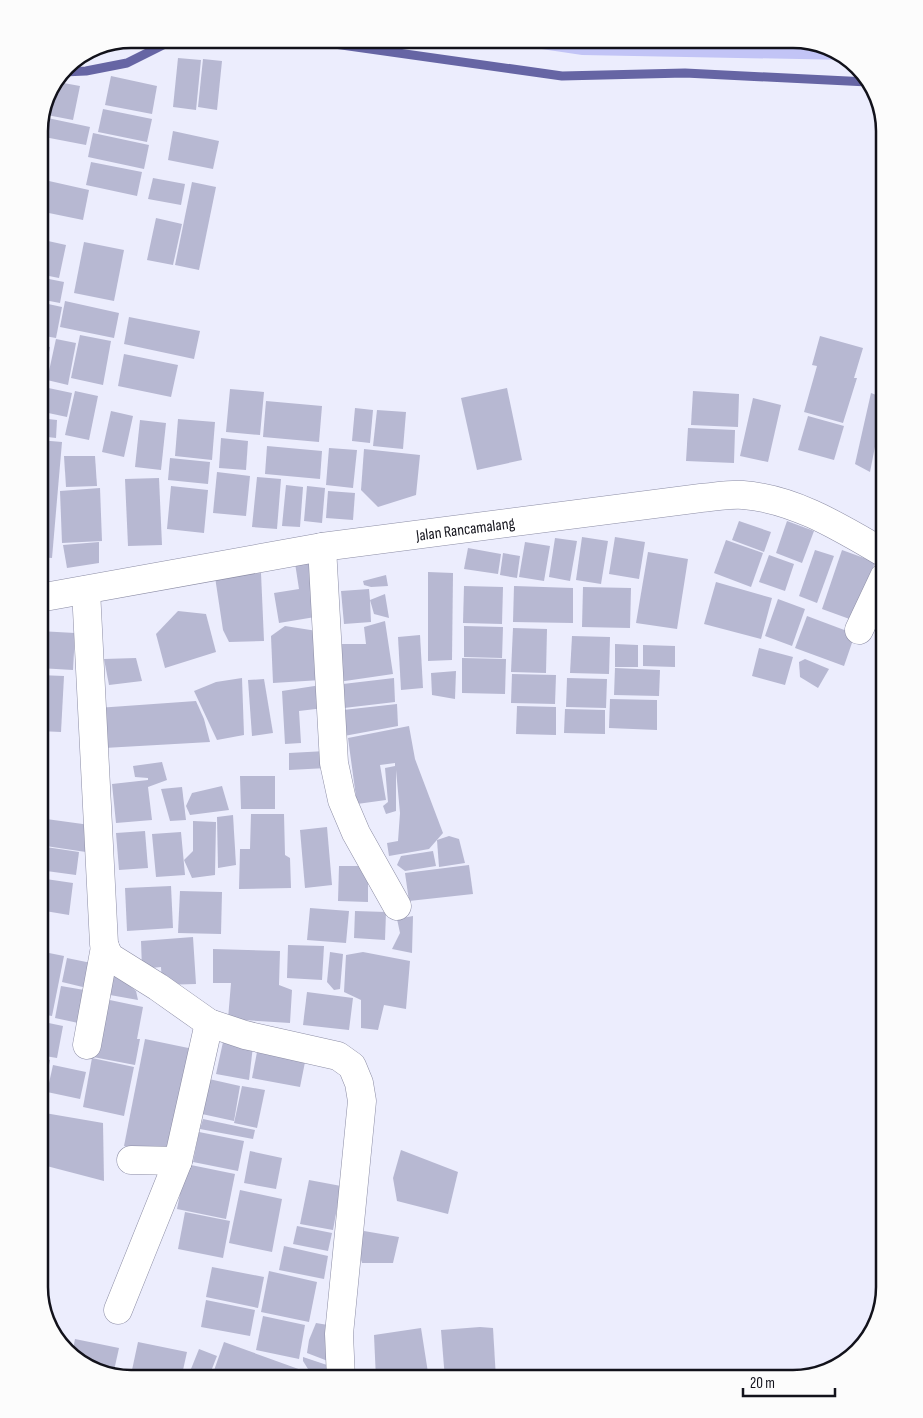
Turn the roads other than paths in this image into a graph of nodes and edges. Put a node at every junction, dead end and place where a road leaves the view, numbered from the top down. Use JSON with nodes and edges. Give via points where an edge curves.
{"nodes":[{"id":1,"x":322,"y":547,"type":"junction"},
{"id":2,"x":876,"y":548,"type":"edge"},
{"id":3,"x":86,"y":590,"type":"junction"},
{"id":4,"x":876,"y":594,"type":"edge"},
{"id":5,"x":48,"y":596,"type":"edge"},
{"id":6,"x":859,"y":630,"type":"dead end"},
{"id":7,"x":397,"y":906,"type":"dead end"},
{"id":8,"x":105,"y":946,"type":"junction"},
{"id":9,"x":209,"y":1023,"type":"junction"},
{"id":10,"x":87,"y":1044,"type":"dead end"},
{"id":11,"x":131,"y":1160,"type":"dead end"},
{"id":12,"x":178,"y":1161,"type":"junction"},
{"id":13,"x":118,"y":1310,"type":"dead end"},
{"id":14,"x":341,"y":1370,"type":"edge"}],
"edges":[{"from":1,"to":2,"type":"street","name":"Jalan Rancamalang","via":[[743,495],[780,502],[810,513]]},
{"from":1,"to":3,"type":"street","name":"Jalan Rancamalang"},
{"from":1,"to":7,"type":"street","via":[[334,763],[342,800],[356,833]]},
{"from":3,"to":5,"type":"street","name":"Jalan Rancamalang"},
{"from":3,"to":8,"type":"street"},
{"from":4,"to":6,"type":"street"},
{"from":8,"to":9,"type":"street","via":[[110,957]]},
{"from":8,"to":10,"type":"street"},
{"from":9,"to":12,"type":"street"},
{"from":9,"to":14,"type":"street","via":[[245,1035],[338,1056],[352,1066],[359,1083],[362,1101],[339,1334]]},
{"from":11,"to":12,"type":"street"},
{"from":12,"to":13,"type":"street"}]}
